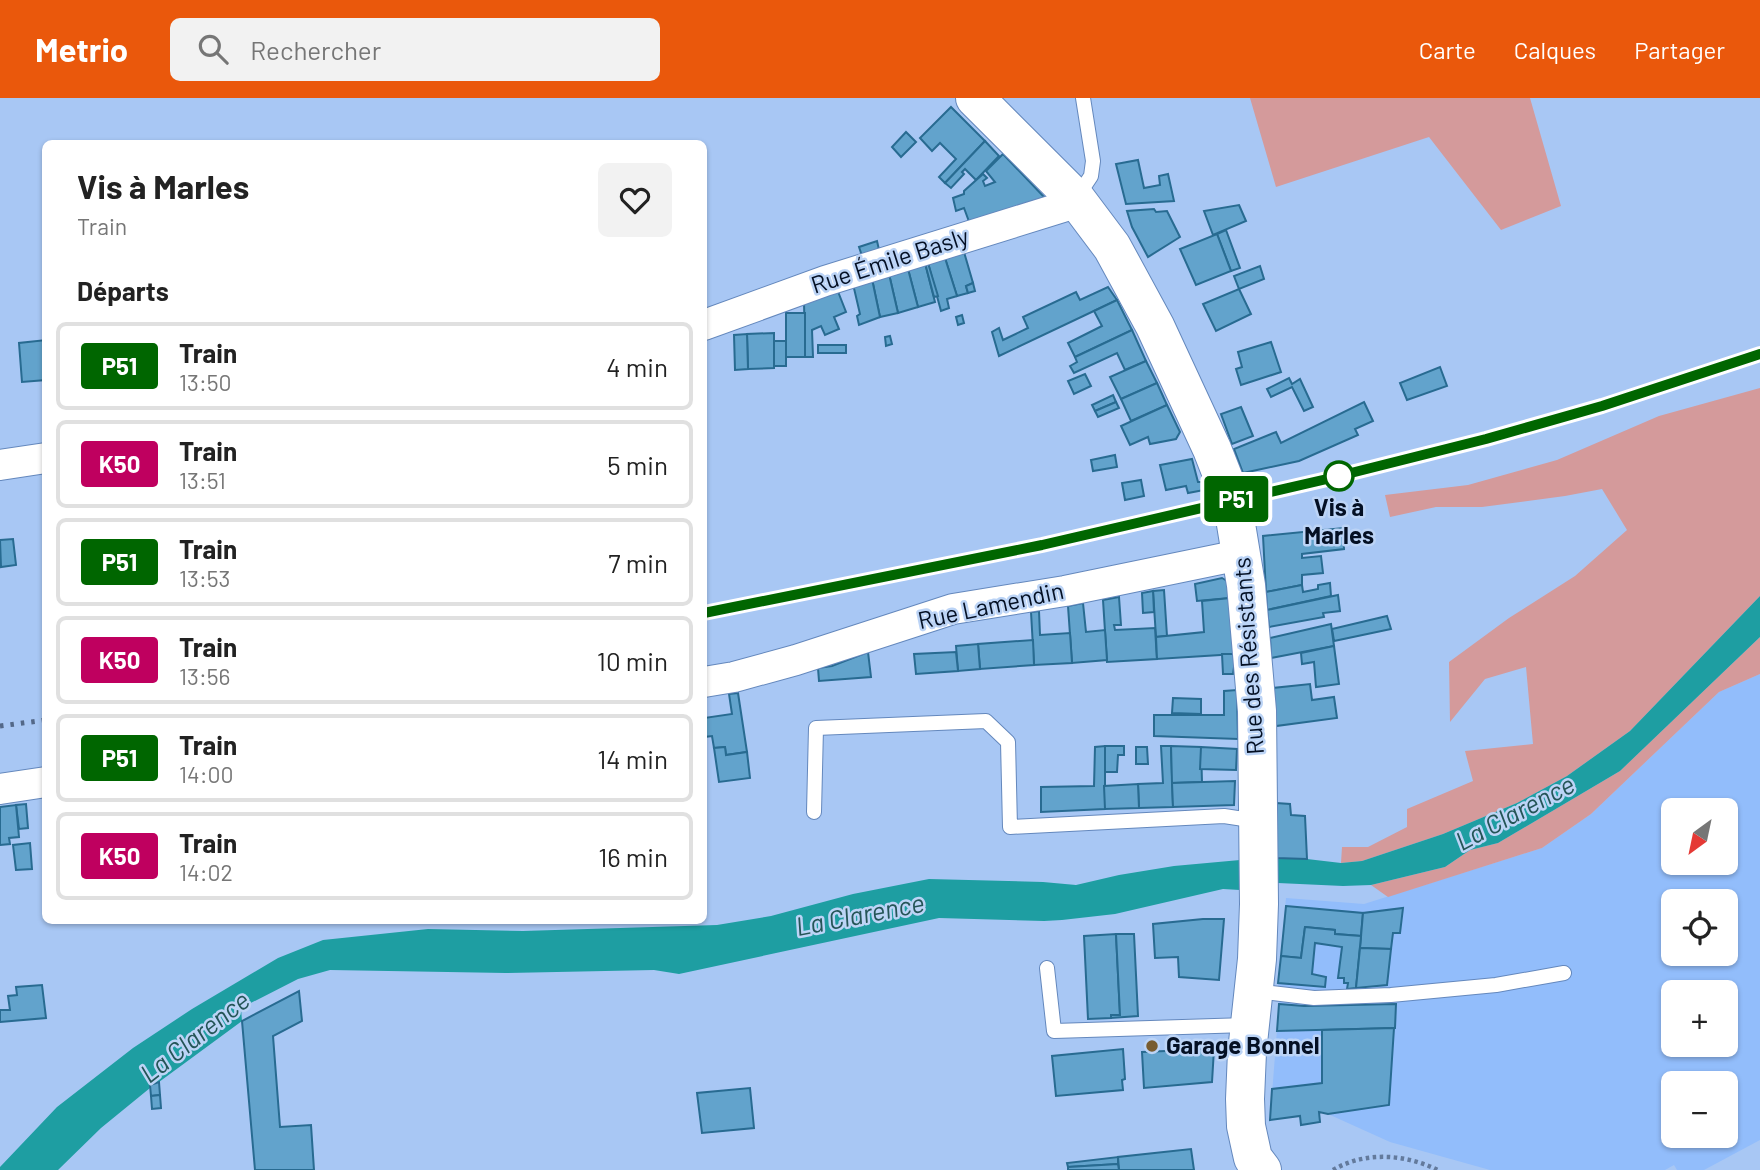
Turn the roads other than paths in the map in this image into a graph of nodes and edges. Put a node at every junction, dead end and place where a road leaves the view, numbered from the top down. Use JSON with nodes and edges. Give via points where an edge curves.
{"nodes":[{"id":1,"x":975,"y":98,"type":"edge"},
{"id":2,"x":1083,"y":98,"type":"edge"},
{"id":3,"x":1076,"y":199,"type":"junction"},
{"id":4,"x":707,"y":325,"type":"edge"},
{"id":5,"x":42,"y":459,"type":"edge"},
{"id":6,"x":0,"y":466,"type":"edge"},
{"id":7,"x":1242,"y":552,"type":"junction"},
{"id":8,"x":707,"y":681,"type":"edge"},
{"id":9,"x":42,"y":783,"type":"edge"},
{"id":10,"x":0,"y":789,"type":"edge"},
{"id":11,"x":814,"y":813,"type":"dead end"},
{"id":12,"x":1257,"y":839,"type":"junction"},
{"id":13,"x":1047,"y":968,"type":"dead end"},
{"id":14,"x":1564,"y":973,"type":"dead end"},
{"id":15,"x":1252,"y":1008,"type":"junction"},
{"id":16,"x":1262,"y":1170,"type":"edge"}],
"edges":[{"from":1,"to":3,"type":"main road","name":"Rue des Résistants"},
{"from":2,"to":3,"type":"lane","via":[[1094,161],[1091,176]]},
{"from":3,"to":4,"type":"street","name":"Rue Émile Basly"},
{"from":3,"to":7,"type":"main road","name":"Rue des Résistants","via":[[1112,247],[1155,326],[1225,481]]},
{"from":5,"to":6,"type":"street"},
{"from":7,"to":8,"type":"street","name":"Rue Lamendin","via":[[1065,591],[953,609],[796,660]]},
{"from":7,"to":12,"type":"main road","name":"Rue des Résistants","via":[[1257,710]]},
{"from":9,"to":10,"type":"street"},
{"from":11,"to":12,"type":"lane","via":[[816,728],[986,721],[1008,742],[1010,827],[1224,816]]},
{"from":12,"to":15,"type":"main road","name":"Rue des Résistants","via":[[1259,904]]},
{"from":13,"to":15,"type":"lane","via":[[1054,1031]]},
{"from":14,"to":15,"type":"lane","via":[[1496,985],[1314,998]]},
{"from":15,"to":16,"type":"main road","name":"Rue des Résistants","via":[[1246,1126]]}]}
